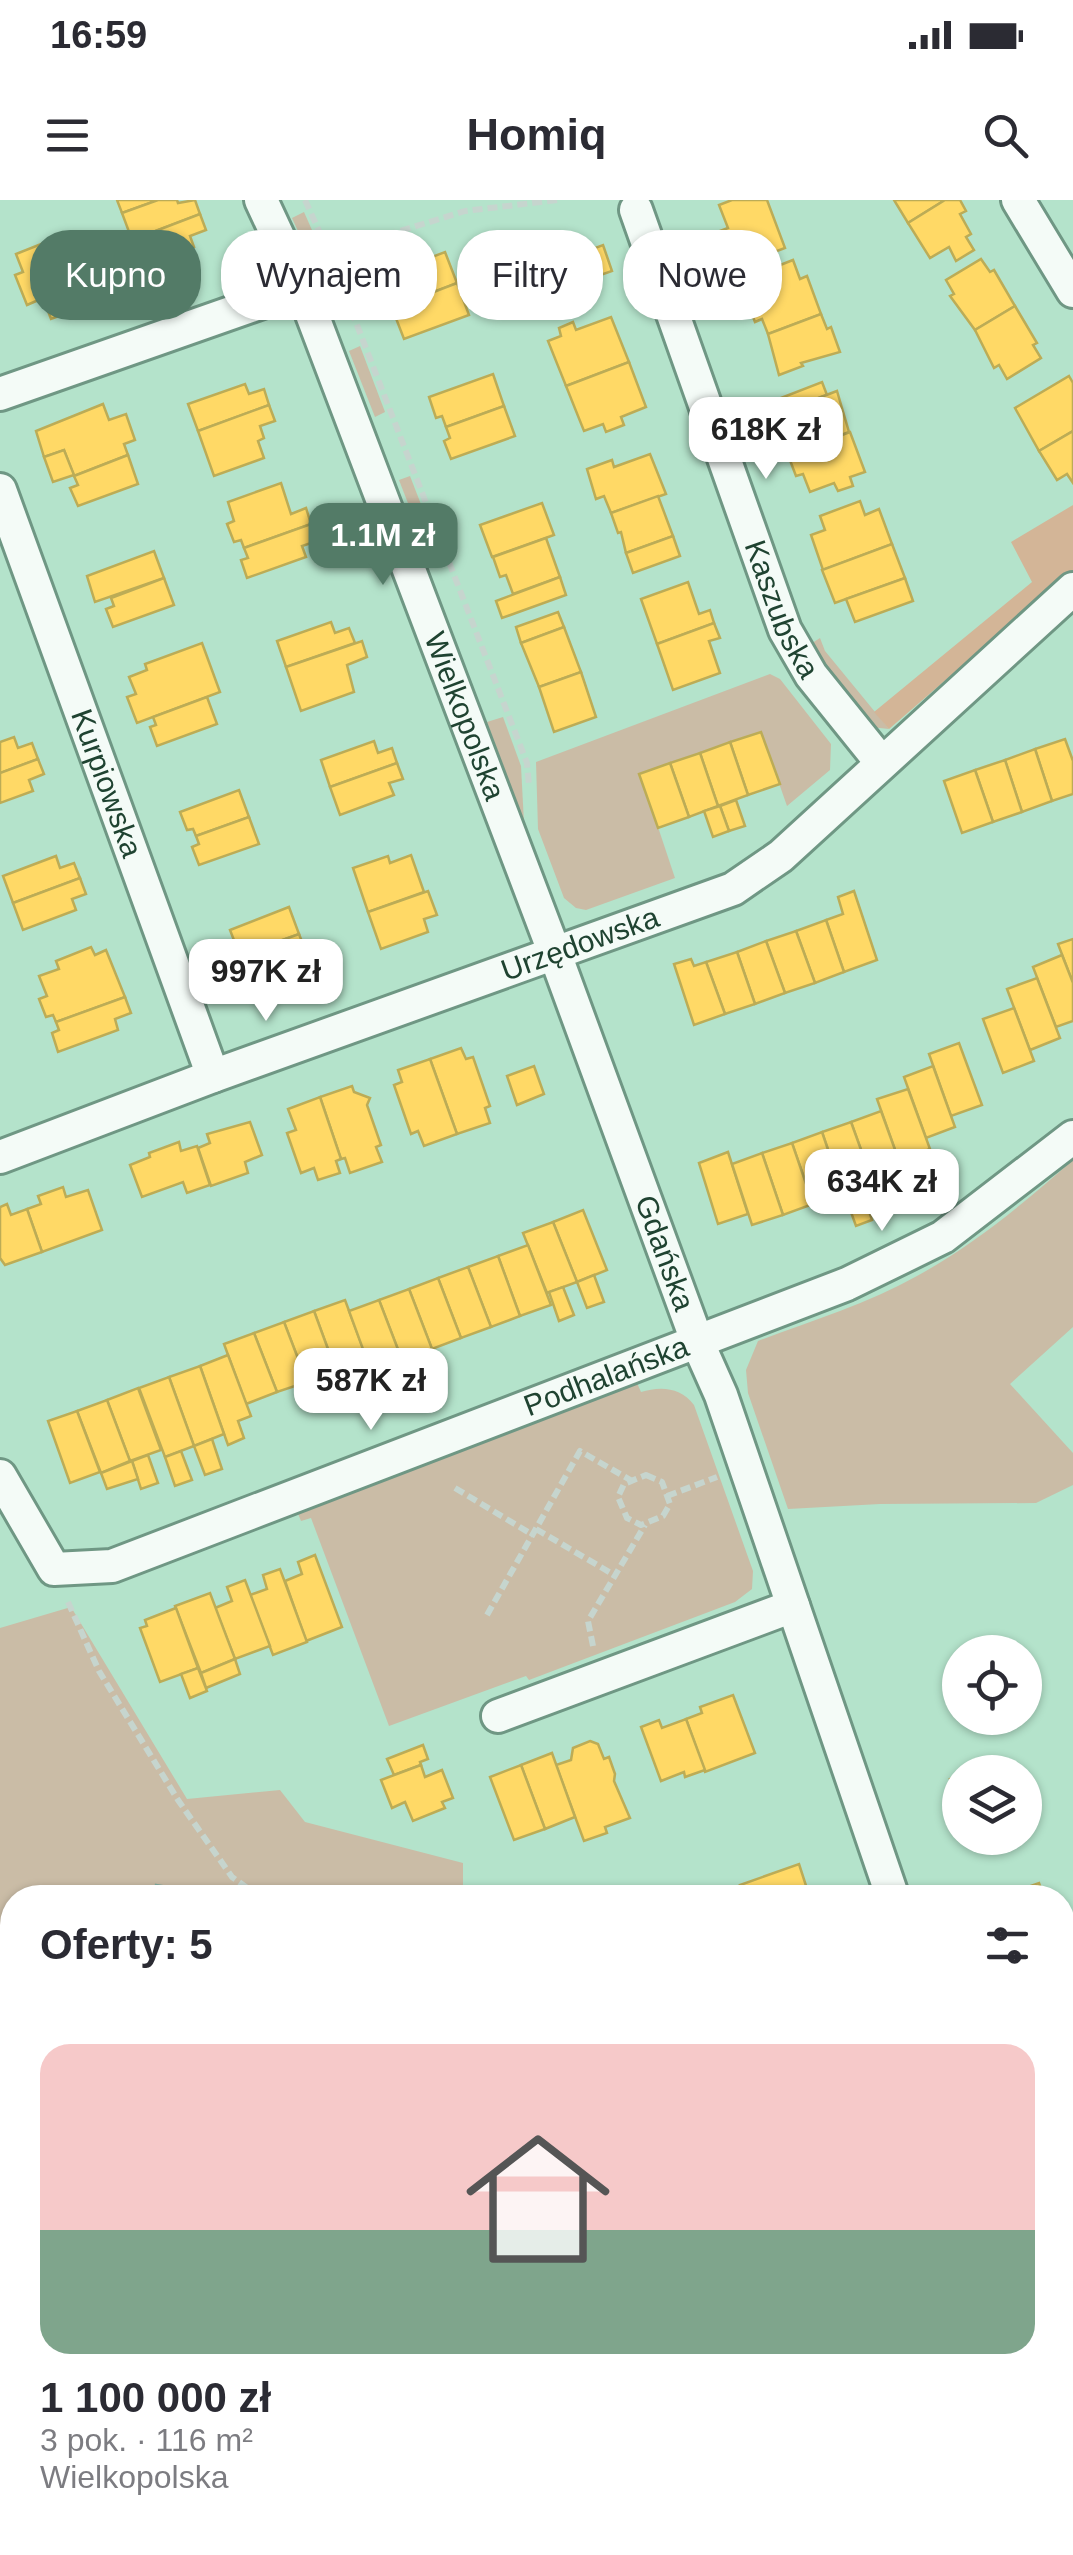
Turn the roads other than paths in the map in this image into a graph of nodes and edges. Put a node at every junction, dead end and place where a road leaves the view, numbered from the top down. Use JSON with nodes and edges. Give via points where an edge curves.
{"nodes":[{"id":1,"x":261,"y":200,"type":"edge"},
{"id":2,"x":1018,"y":200,"type":"edge"},
{"id":3,"x":636,"y":210,"type":"dead end"},
{"id":4,"x":275,"y":230,"type":"edge"},
{"id":5,"x":1073,"y":291,"type":"edge"},
{"id":6,"x":221,"y":316,"type":"edge"},
{"id":7,"x":314,"y":320,"type":"edge"},
{"id":8,"x":0,"y":394,"type":"edge"},
{"id":9,"x":0,"y":490,"type":"edge"},
{"id":10,"x":1073,"y":588,"type":"edge"},
{"id":11,"x":881,"y":762,"type":"junction"},
{"id":12,"x":555,"y":954,"type":"junction"},
{"id":13,"x":213,"y":1076,"type":"junction"},
{"id":14,"x":1073,"y":1136,"type":"edge"},
{"id":15,"x":0,"y":1157,"type":"edge"},
{"id":16,"x":697,"y":1341,"type":"junction"},
{"id":17,"x":0,"y":1476,"type":"edge"},
{"id":18,"x":793,"y":1606,"type":"junction"},
{"id":19,"x":498,"y":1716,"type":"dead end"},
{"id":20,"x":889,"y":1885,"type":"edge"}],
"edges":[{"from":1,"to":4,"type":"street","name":"Wielkopolska"},
{"from":2,"to":5,"type":"street"},
{"from":3,"to":11,"type":"street","name":"Kaszubska","via":[[785,630],[811,676]]},
{"from":6,"to":8,"type":"street"},
{"from":7,"to":12,"type":"street","name":"Wielkopolska"},
{"from":9,"to":13,"type":"street","name":"Kurpiowska"},
{"from":10,"to":11,"type":"street","name":"Urzędowska"},
{"from":11,"to":12,"type":"street","name":"Urzędowska","via":[[781,856],[733,889]]},
{"from":12,"to":13,"type":"street","name":"Urzędowska"},
{"from":12,"to":16,"type":"street","name":"Gdańska"},
{"from":13,"to":15,"type":"street","name":"Urzędowska"},
{"from":14,"to":16,"type":"street","name":"Podhalańska","via":[[985,1207],[910,1256]]},
{"from":16,"to":17,"type":"street","name":"Podhalańska","via":[[112,1566],[54,1568]]},
{"from":16,"to":18,"type":"street","name":"Gdańska"},
{"from":18,"to":19,"type":"street"},
{"from":18,"to":20,"type":"street","name":"Gdańska"}]}
